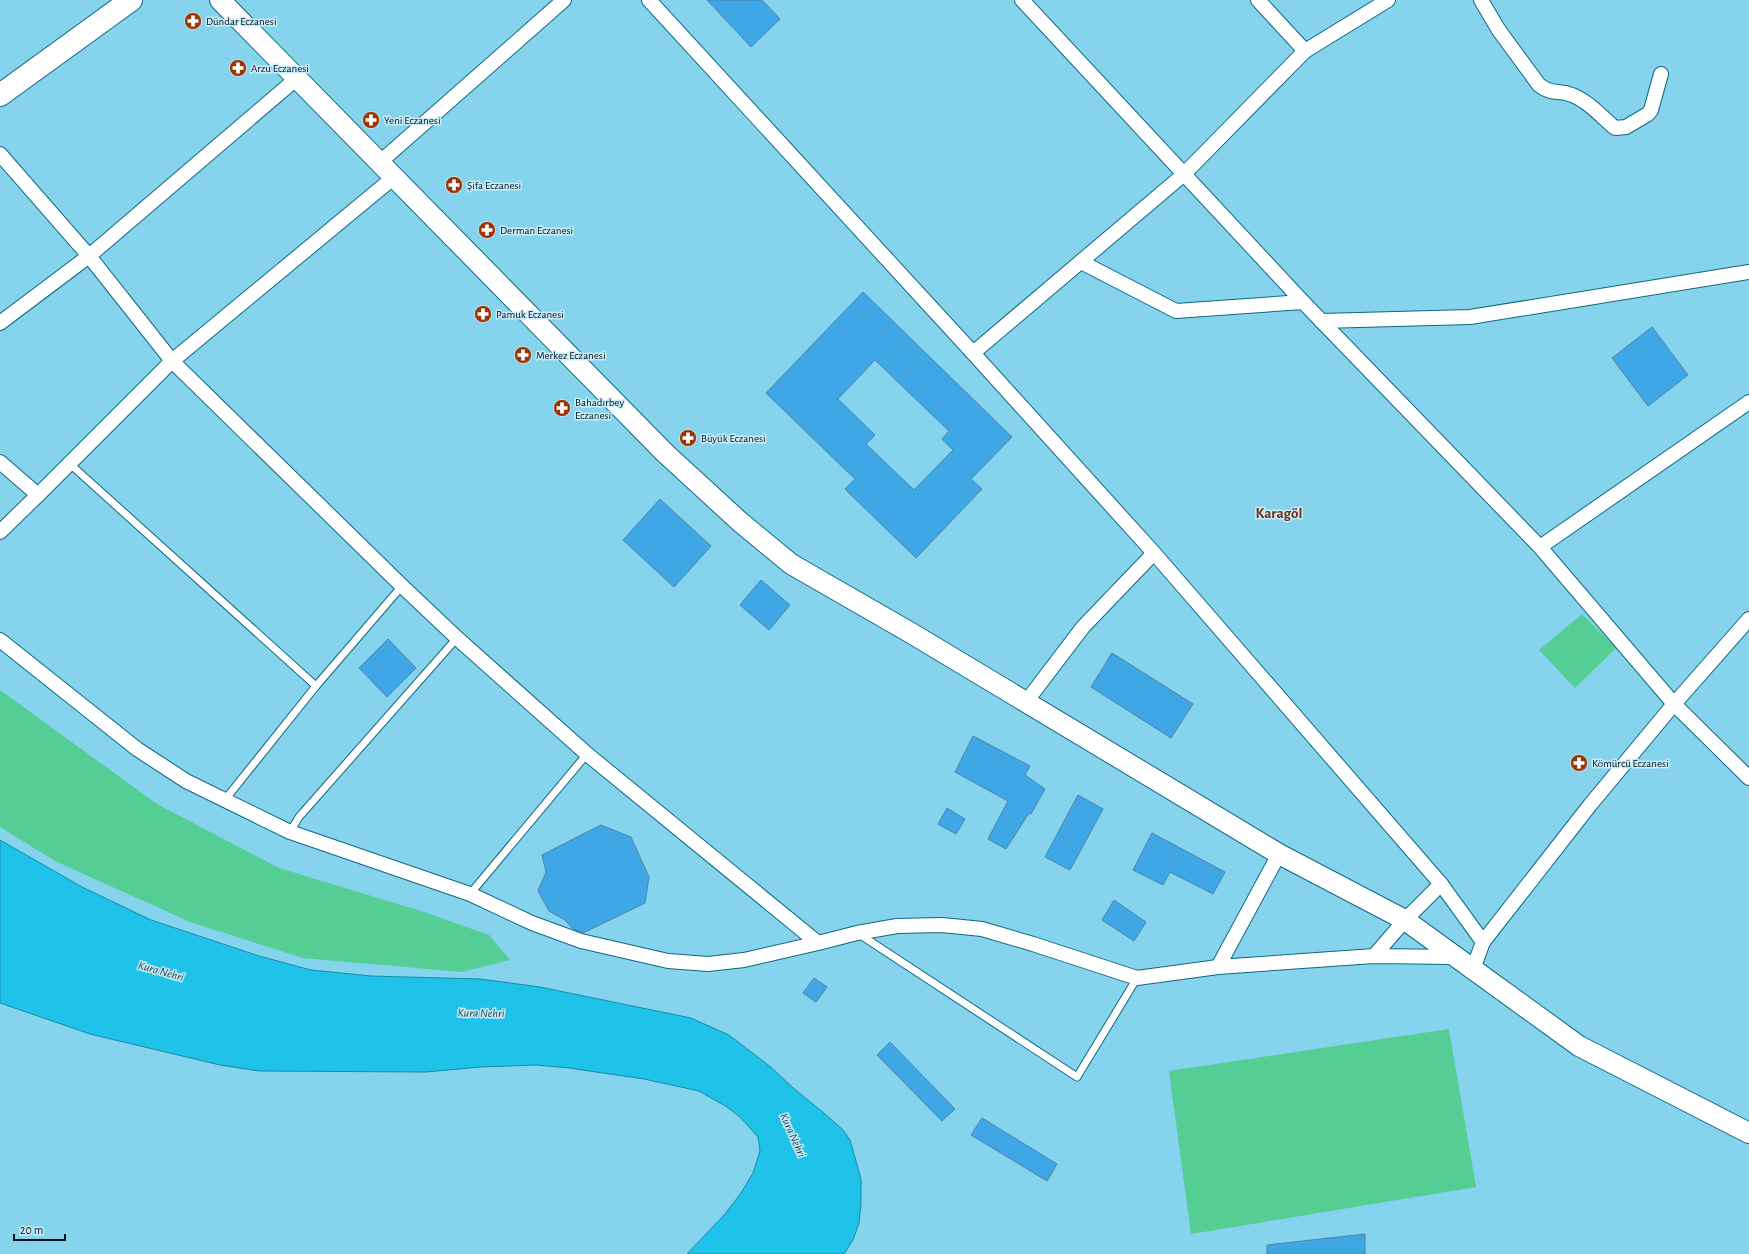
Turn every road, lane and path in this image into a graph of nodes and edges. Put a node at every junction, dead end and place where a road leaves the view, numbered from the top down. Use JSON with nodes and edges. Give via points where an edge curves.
{"nodes":[{"id":1,"x":131,"y":0,"type":"edge"},
{"id":2,"x":220,"y":0,"type":"edge"},
{"id":3,"x":564,"y":0,"type":"edge"},
{"id":4,"x":649,"y":0,"type":"edge"},
{"id":5,"x":1022,"y":0,"type":"edge"},
{"id":6,"x":1258,"y":0,"type":"edge"},
{"id":7,"x":1388,"y":0,"type":"edge"},
{"id":8,"x":1481,"y":0,"type":"edge"},
{"id":9,"x":1305,"y":51,"type":"junction"},
{"id":10,"x":1661,"y":74,"type":"dead end"},
{"id":11,"x":296,"y":78,"type":"junction"},
{"id":12,"x":3,"y":88,"type":"edge"},
{"id":13,"x":0,"y":154,"type":"edge"},
{"id":14,"x":379,"y":163,"type":"junction"},
{"id":15,"x":1183,"y":175,"type":"junction"},
{"id":16,"x":393,"y":178,"type":"junction"},
{"id":17,"x":89,"y":256,"type":"junction"},
{"id":18,"x":1081,"y":262,"type":"junction"},
{"id":19,"x":1749,"y":272,"type":"edge"},
{"id":20,"x":1303,"y":302,"type":"junction"},
{"id":21,"x":1321,"y":321,"type":"junction"},
{"id":22,"x":0,"y":323,"type":"edge"},
{"id":23,"x":973,"y":353,"type":"junction"},
{"id":24,"x":172,"y":361,"type":"junction"},
{"id":25,"x":1749,"y":402,"type":"edge"},
{"id":26,"x":0,"y":462,"type":"edge"},
{"id":27,"x":70,"y":464,"type":"junction"},
{"id":28,"x":38,"y":495,"type":"junction"},
{"id":29,"x":0,"y":532,"type":"edge"},
{"id":30,"x":1540,"y":547,"type":"junction"},
{"id":31,"x":1154,"y":553,"type":"junction"},
{"id":32,"x":402,"y":586,"type":"junction"},
{"id":33,"x":1749,"y":619,"type":"edge"},
{"id":34,"x":457,"y":638,"type":"junction"},
{"id":35,"x":0,"y":640,"type":"edge"},
{"id":36,"x":316,"y":686,"type":"junction"},
{"id":37,"x":1026,"y":702,"type":"junction"},
{"id":38,"x":1674,"y":704,"type":"junction"},
{"id":39,"x":587,"y":754,"type":"junction"},
{"id":40,"x":1749,"y":778,"type":"edge"},
{"id":41,"x":224,"y":801,"type":"junction"},
{"id":42,"x":290,"y":832,"type":"junction"},
{"id":43,"x":1279,"y":854,"type":"junction"},
{"id":44,"x":1441,"y":884,"type":"junction"},
{"id":45,"x":470,"y":894,"type":"junction"},
{"id":46,"x":1405,"y":920,"type":"junction"},
{"id":47,"x":857,"y":933,"type":"junction"},
{"id":48,"x":1483,"y":942,"type":"junction"},
{"id":49,"x":818,"y":943,"type":"junction"},
{"id":50,"x":1374,"y":956,"type":"junction"},
{"id":51,"x":1454,"y":957,"type":"junction"},
{"id":52,"x":1218,"y":967,"type":"junction"},
{"id":53,"x":1473,"y":968,"type":"junction"},
{"id":54,"x":1137,"y":978,"type":"junction"},
{"id":55,"x":1748,"y":1130,"type":"edge"}],
"edges":[{"from":1,"to":12,"type":"main road"},
{"from":2,"to":11,"type":"main road"},
{"from":3,"to":14,"type":"street"},
{"from":4,"to":23,"type":"street"},
{"from":5,"to":15,"type":"street"},
{"from":6,"to":9,"type":"street"},
{"from":7,"to":9,"type":"street"},
{"from":8,"to":10,"type":"street","via":[[1498,29],[1539,85],[1554,93],[1568,94],[1581,100],[1615,128],[1626,127],[1648,114]]},
{"from":9,"to":15,"type":"street"},
{"from":11,"to":14,"type":"main road"},
{"from":11,"to":17,"type":"street"},
{"from":13,"to":17,"type":"street"},
{"from":14,"to":16,"type":"main road"},
{"from":15,"to":18,"type":"street"},
{"from":15,"to":20,"type":"street"},
{"from":16,"to":24,"type":"street"},
{"from":16,"to":37,"type":"main road","via":[[665,453],[739,521],[791,564]]},
{"from":17,"to":22,"type":"street"},
{"from":17,"to":24,"type":"street"},
{"from":18,"to":20,"type":"street","via":[[1176,311]]},
{"from":18,"to":23,"type":"street"},
{"from":19,"to":21,"type":"street","via":[[1470,317]]},
{"from":20,"to":21,"type":"street"},
{"from":21,"to":30,"type":"street"},
{"from":23,"to":31,"type":"street"},
{"from":24,"to":27,"type":"street"},
{"from":24,"to":32,"type":"street"},
{"from":25,"to":30,"type":"street"},
{"from":26,"to":28,"type":"street"},
{"from":27,"to":28,"type":"street"},
{"from":27,"to":36,"type":"lane"},
{"from":28,"to":29,"type":"street"},
{"from":30,"to":38,"type":"street"},
{"from":31,"to":37,"type":"street","via":[[1083,627]]},
{"from":31,"to":44,"type":"street"},
{"from":32,"to":34,"type":"street"},
{"from":32,"to":36,"type":"lane"},
{"from":33,"to":38,"type":"street"},
{"from":34,"to":39,"type":"street"},
{"from":34,"to":42,"type":"lane","via":[[299,817]]},
{"from":35,"to":41,"type":"street","via":[[137,749],[186,781]]},
{"from":36,"to":41,"type":"lane"},
{"from":37,"to":43,"type":"main road"},
{"from":38,"to":40,"type":"street"},
{"from":38,"to":48,"type":"street","via":[[1590,805]]},
{"from":39,"to":45,"type":"lane"},
{"from":39,"to":49,"type":"street"},
{"from":41,"to":42,"type":"street"},
{"from":42,"to":45,"type":"street"},
{"from":43,"to":46,"type":"main road"},
{"from":43,"to":52,"type":"street"},
{"from":44,"to":46,"type":"street"},
{"from":44,"to":48,"type":"street"},
{"from":45,"to":49,"type":"street","via":[[532,923],[581,941],[668,961],[708,964],[744,960]]},
{"from":46,"to":50,"type":"street"},
{"from":46,"to":51,"type":"main road"},
{"from":47,"to":49,"type":"street"},
{"from":47,"to":54,"type":"street","via":[[897,926],[942,925],[982,929]]},
{"from":47,"to":54,"type":"lane","via":[[1077,1077]]},
{"from":48,"to":53,"type":"street"},
{"from":50,"to":51,"type":"street"},
{"from":50,"to":52,"type":"street"},
{"from":51,"to":53,"type":"main road"},
{"from":52,"to":54,"type":"street"},
{"from":53,"to":55,"type":"main road","via":[[1579,1046]]}]}
